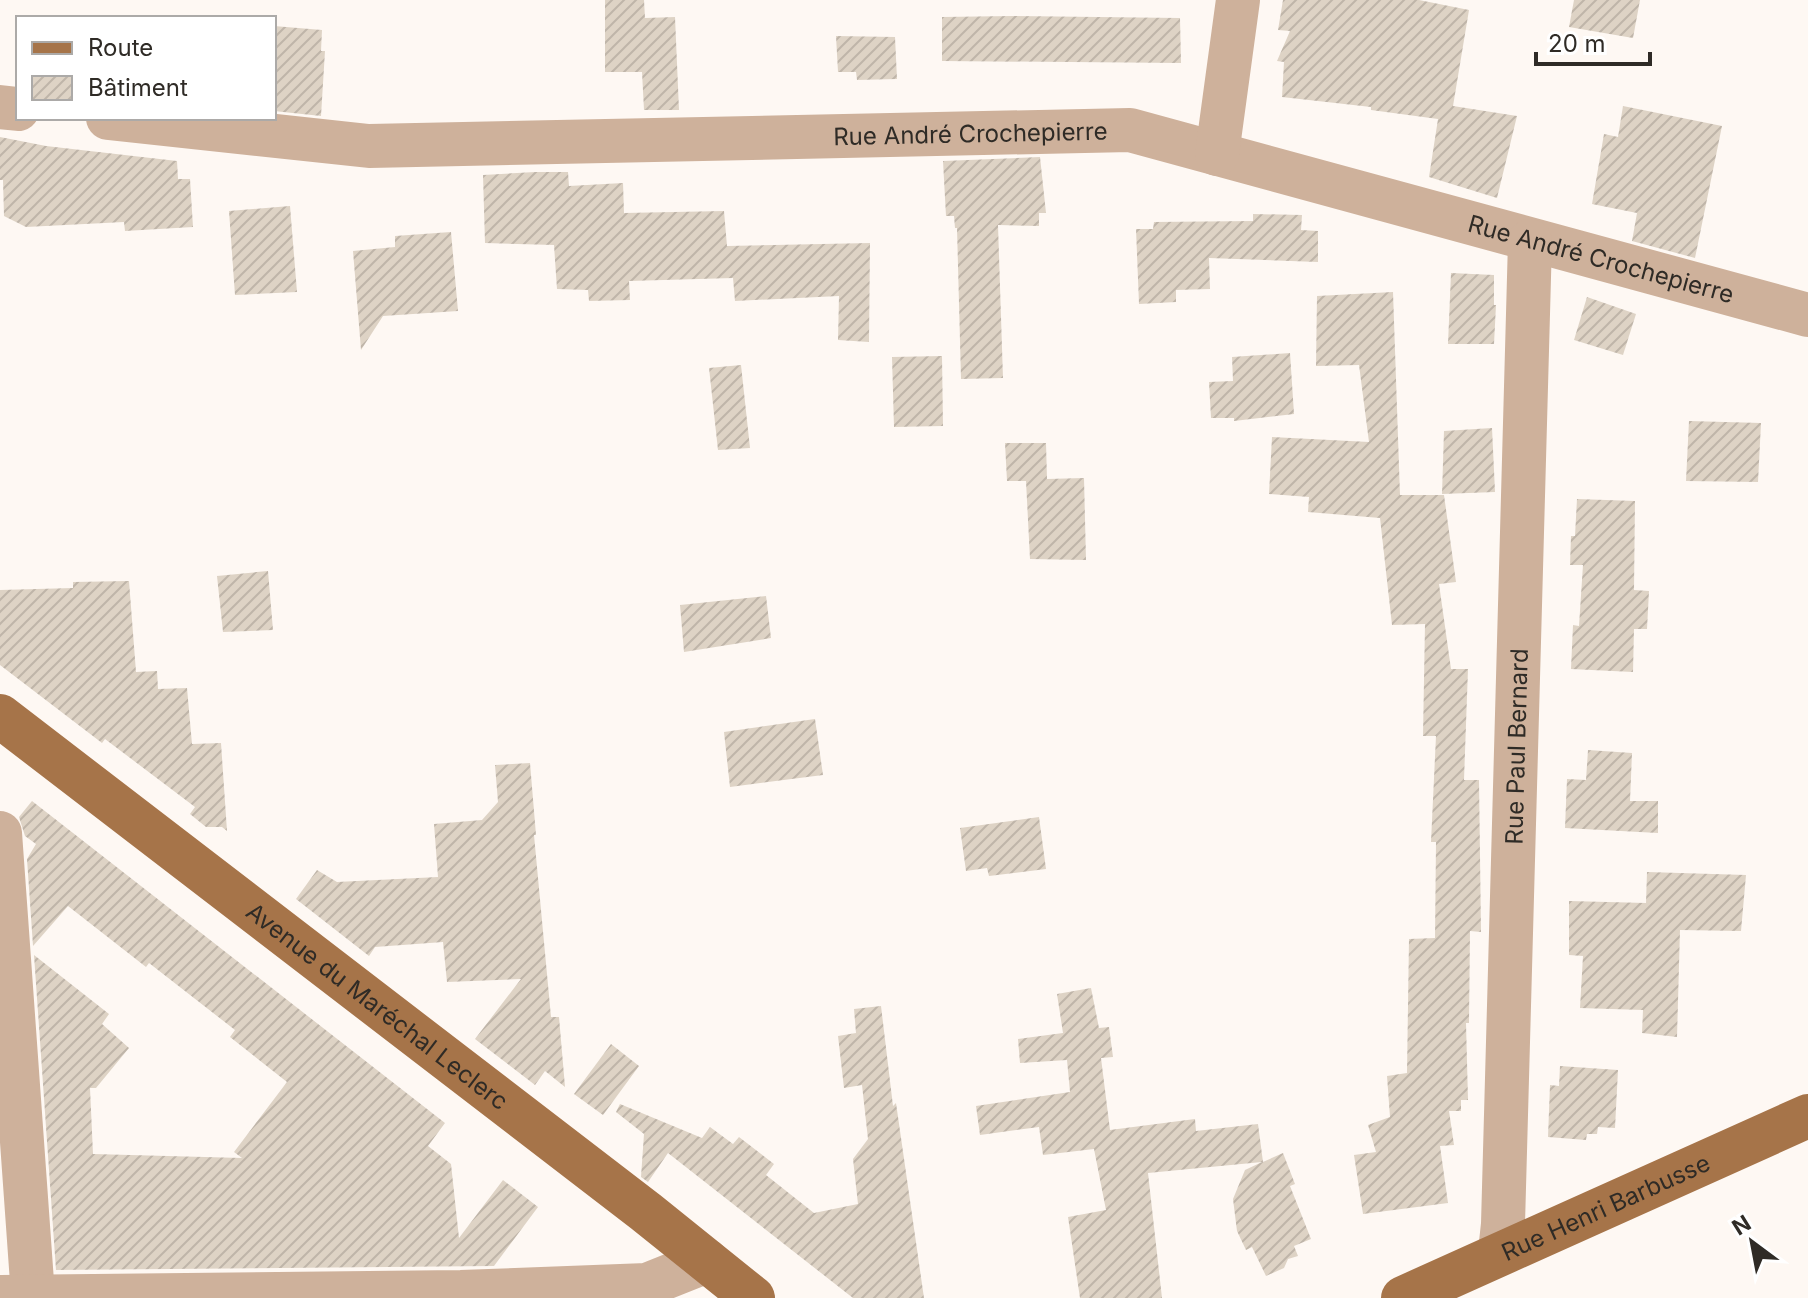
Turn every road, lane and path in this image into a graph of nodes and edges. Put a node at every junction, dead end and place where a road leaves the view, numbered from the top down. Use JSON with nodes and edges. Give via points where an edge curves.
{"nodes":[{"id":1,"x":1238,"y":0,"type":"edge"},
{"id":2,"x":127,"y":120,"type":"edge"},
{"id":3,"x":1217,"y":154,"type":"junction"},
{"id":4,"x":1530,"y":241,"type":"junction"},
{"id":5,"x":1808,"y":315,"type":"edge"},
{"id":6,"x":0,"y":716,"type":"edge"},
{"id":7,"x":0,"y":833,"type":"edge"},
{"id":8,"x":1808,"y":1116,"type":"edge"},
{"id":9,"x":1500,"y":1252,"type":"junction"},
{"id":10,"x":707,"y":1261,"type":"junction"},
{"id":11,"x":540,"y":1293,"type":"edge"},
{"id":12,"x":17,"y":1296,"type":"edge"},
{"id":13,"x":753,"y":1298,"type":"edge"},
{"id":14,"x":1403,"y":1298,"type":"edge"}],
"edges":[{"from":1,"to":3,"type":"street"},
{"from":2,"to":3,"type":"street","name":"Rue André Crochepierre","via":[[369,146],[1130,130]]},
{"from":3,"to":4,"type":"street","name":"Rue André Crochepierre"},
{"from":4,"to":5,"type":"street","name":"Rue André Crochepierre"},
{"from":4,"to":9,"type":"street","name":"Rue Paul Bernard"},
{"from":6,"to":10,"type":"main road","name":"Avenue du Maréchal Leclerc"},
{"from":7,"to":12,"type":"street"},
{"from":8,"to":9,"type":"main road","name":"Rue Henri Barbusse"},
{"from":9,"to":14,"type":"main road","name":"Rue Henri Barbusse"},
{"from":10,"to":11,"type":"street","via":[[647,1285]]},
{"from":10,"to":13,"type":"main road","name":"Avenue du Maréchal Leclerc"},
{"from":11,"to":12,"type":"street"}]}
